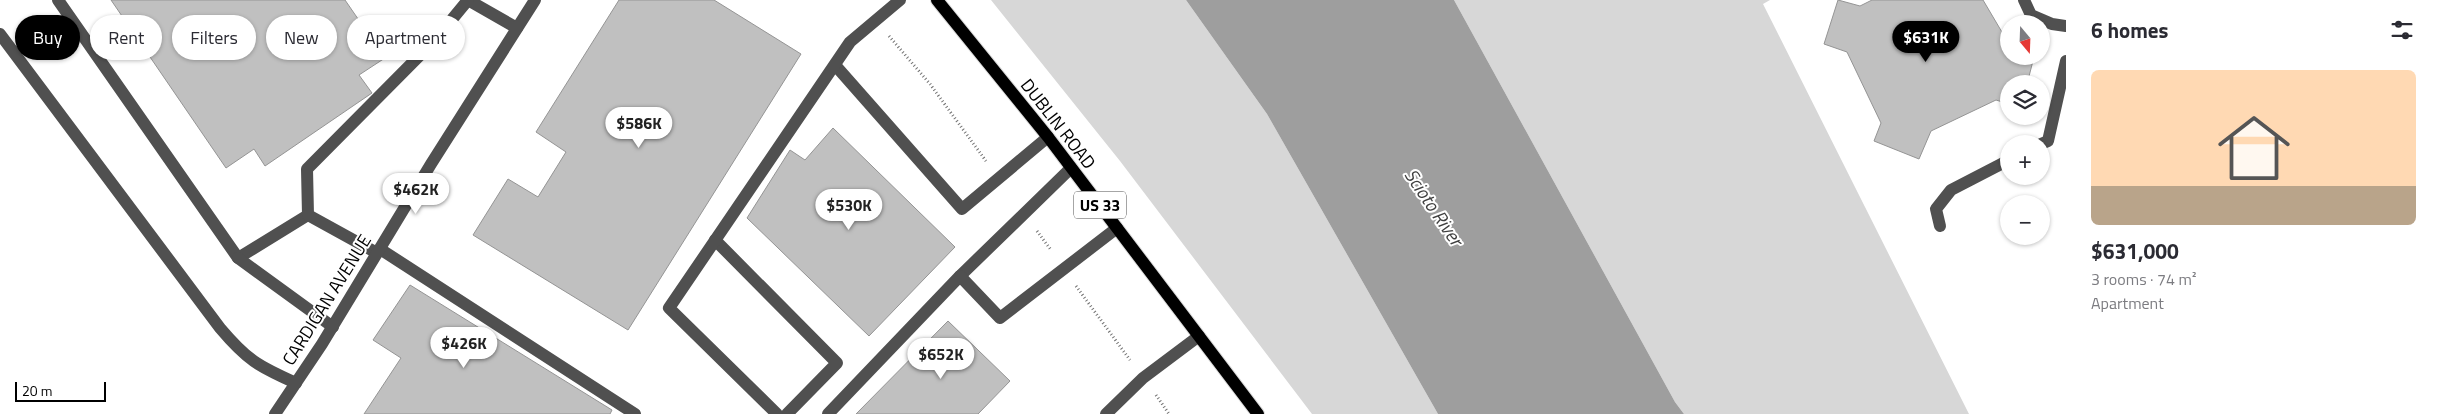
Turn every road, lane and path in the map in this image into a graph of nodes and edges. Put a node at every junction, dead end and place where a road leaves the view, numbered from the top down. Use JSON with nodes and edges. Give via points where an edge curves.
{"nodes":[{"id":1,"x":58,"y":0,"type":"edge"},
{"id":2,"x":468,"y":0,"type":"edge"},
{"id":3,"x":535,"y":0,"type":"edge"},
{"id":4,"x":900,"y":0,"type":"edge"},
{"id":5,"x":937,"y":0,"type":"edge"},
{"id":6,"x":2024,"y":0,"type":"edge"},
{"id":7,"x":2066,"y":26,"type":"edge"},
{"id":8,"x":517,"y":28,"type":"junction"},
{"id":9,"x":0,"y":34,"type":"edge"},
{"id":10,"x":2066,"y":61,"type":"edge"},
{"id":11,"x":834,"y":65,"type":"junction"},
{"id":12,"x":2049,"y":135,"type":"edge"},
{"id":13,"x":1048,"y":137,"type":"junction"},
{"id":14,"x":2000,"y":165,"type":"edge"},
{"id":15,"x":1071,"y":168,"type":"junction"},
{"id":16,"x":308,"y":215,"type":"junction"},
{"id":17,"x":1940,"y":226,"type":"dead end"},
{"id":18,"x":1117,"y":228,"type":"junction"},
{"id":19,"x":715,"y":240,"type":"junction"},
{"id":20,"x":378,"y":251,"type":"junction"},
{"id":21,"x":238,"y":258,"type":"junction"},
{"id":22,"x":960,"y":276,"type":"junction"},
{"id":23,"x":333,"y":327,"type":"junction"},
{"id":24,"x":1199,"y":336,"type":"junction"},
{"id":25,"x":296,"y":383,"type":"junction"},
{"id":26,"x":275,"y":414,"type":"edge"},
{"id":27,"x":635,"y":414,"type":"edge"},
{"id":28,"x":776,"y":414,"type":"edge"},
{"id":29,"x":787,"y":414,"type":"edge"},
{"id":30,"x":828,"y":414,"type":"edge"},
{"id":31,"x":1106,"y":414,"type":"edge"},
{"id":32,"x":1258,"y":414,"type":"edge"}],
"edges":[{"from":1,"to":21,"type":"street"},
{"from":2,"to":8,"type":"street"},
{"from":2,"to":16,"type":"street","via":[[436,40],[307,169]]},
{"from":3,"to":8,"type":"street","name":"CARDIGAN AVENUE"},
{"from":4,"to":11,"type":"street","via":[[850,42]]},
{"from":5,"to":13,"type":"main road","name":"DUBLIN ROAD","number":"US 33"},
{"from":6,"to":7,"type":"street","via":[[2031,15]]},
{"from":8,"to":20,"type":"street","name":"CARDIGAN AVENUE"},
{"from":9,"to":25,"type":"street","via":[[242,354],[262,368]]},
{"from":10,"to":12,"type":"street"},
{"from":11,"to":13,"type":"street","via":[[962,210]]},
{"from":11,"to":19,"type":"street"},
{"from":13,"to":15,"type":"main road","name":"DUBLIN ROAD","number":"US 33"},
{"from":14,"to":17,"type":"street","via":[[1951,190],[1936,208]]},
{"from":15,"to":18,"type":"main road","name":"DUBLIN ROAD","number":"US 33"},
{"from":15,"to":22,"type":"street"},
{"from":16,"to":20,"type":"street"},
{"from":16,"to":21,"type":"street"},
{"from":18,"to":22,"type":"street","via":[[1000,318]]},
{"from":18,"to":24,"type":"main road","name":"DUBLIN ROAD","number":"US 33"},
{"from":19,"to":28,"type":"street","via":[[669,308]]},
{"from":19,"to":29,"type":"street","via":[[837,363]]},
{"from":20,"to":23,"type":"street","name":"CARDIGAN AVENUE"},
{"from":20,"to":27,"type":"street"},
{"from":21,"to":23,"type":"street"},
{"from":22,"to":30,"type":"street"},
{"from":23,"to":25,"type":"street","name":"CARDIGAN AVENUE"},
{"from":24,"to":31,"type":"street","via":[[1143,378]]},
{"from":24,"to":32,"type":"main road","name":"DUBLIN ROAD","number":"US 33"},
{"from":25,"to":26,"type":"street","name":"CARDIGAN AVENUE"}]}
